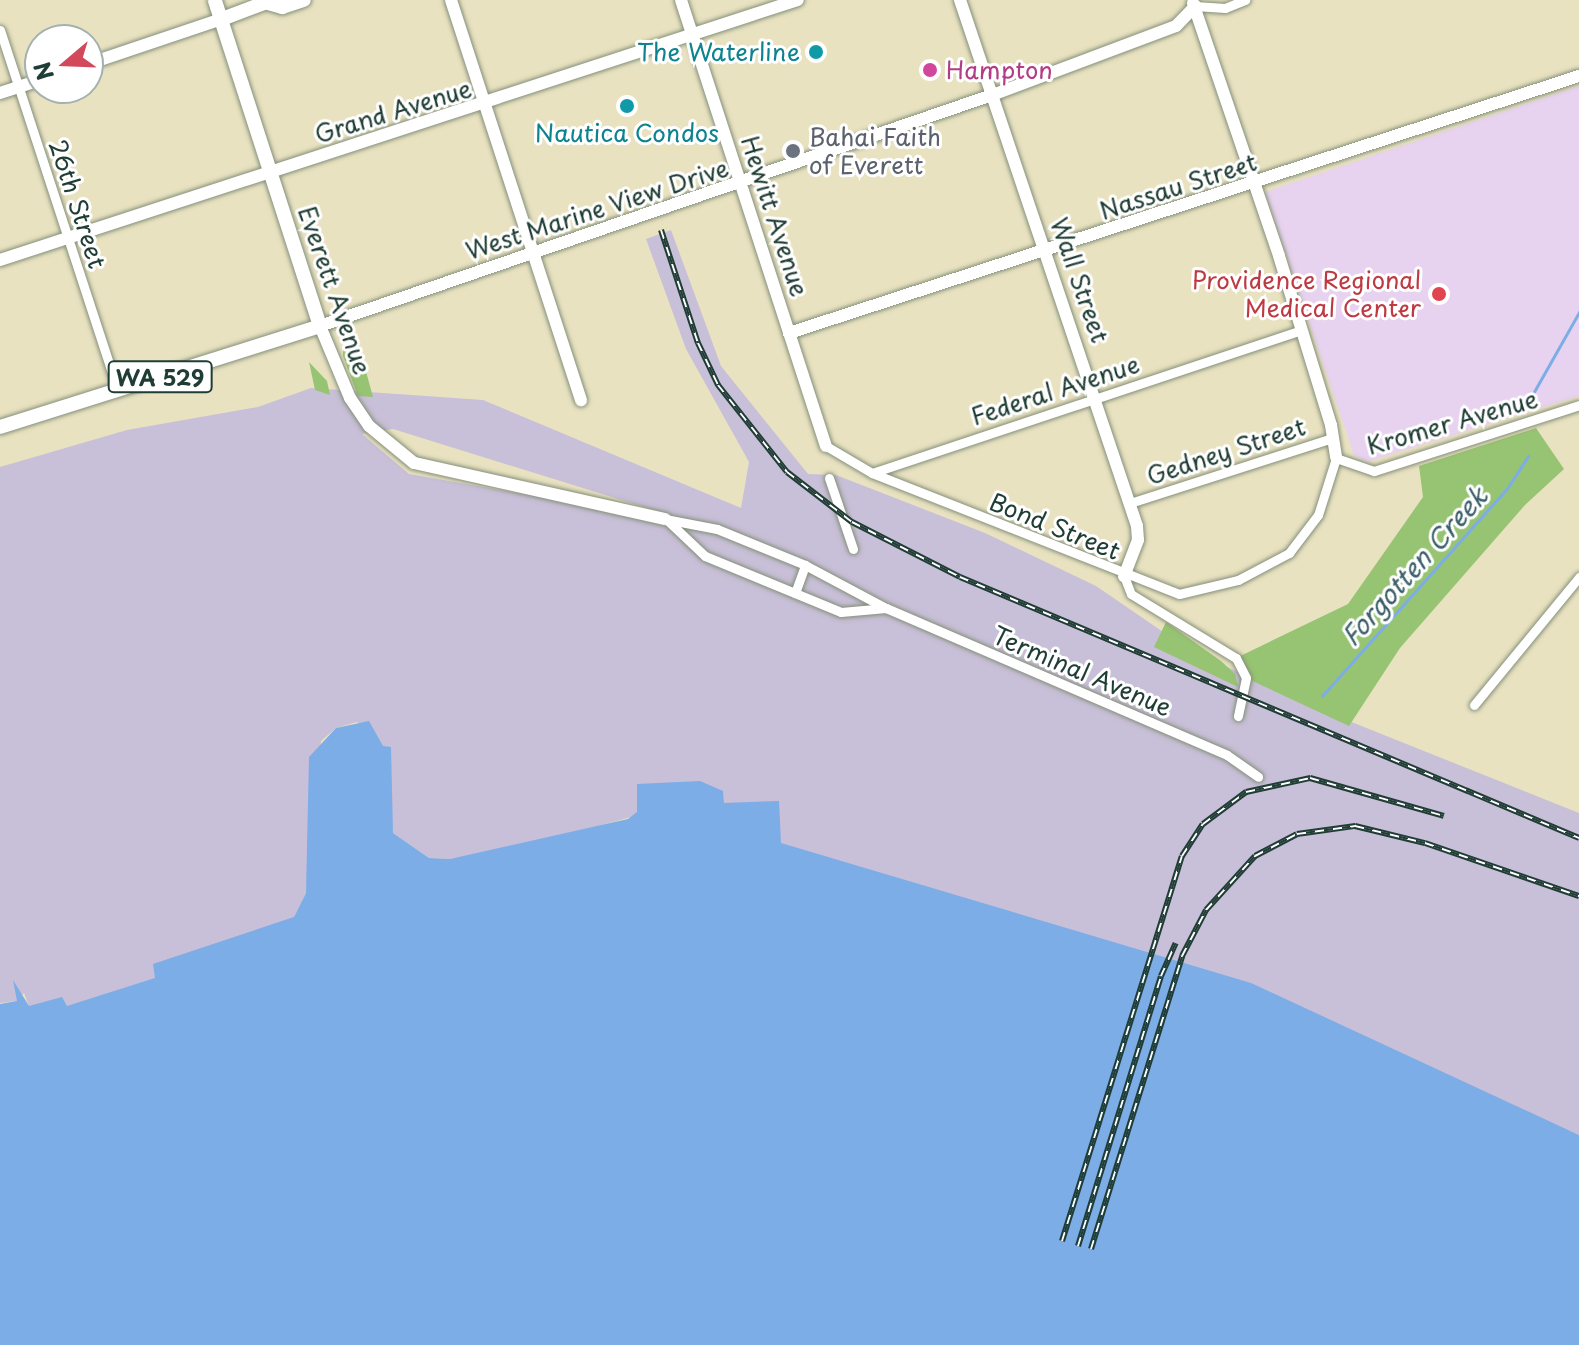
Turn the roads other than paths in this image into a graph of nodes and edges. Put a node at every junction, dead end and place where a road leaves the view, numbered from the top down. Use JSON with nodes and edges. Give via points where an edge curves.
{"nodes":[{"id":1,"x":215,"y":0,"type":"edge"},
{"id":2,"x":304,"y":0,"type":"edge"},
{"id":3,"x":451,"y":0,"type":"edge"},
{"id":4,"x":681,"y":0,"type":"edge"},
{"id":5,"x":798,"y":0,"type":"edge"},
{"id":6,"x":960,"y":0,"type":"edge"},
{"id":7,"x":1245,"y":0,"type":"edge"},
{"id":8,"x":270,"y":2,"type":"edge"},
{"id":9,"x":1193,"y":3,"type":"edge"},
{"id":10,"x":222,"y":19,"type":"junction"},
{"id":11,"x":0,"y":30,"type":"edge"},
{"id":12,"x":693,"y":36,"type":"junction"},
{"id":13,"x":104,"y":59,"type":"edge"},
{"id":14,"x":1579,"y":76,"type":"edge"},
{"id":15,"x":24,"y":85,"type":"edge"},
{"id":16,"x":18,"y":87,"type":"junction"},
{"id":17,"x":0,"y":93,"type":"edge"},
{"id":18,"x":995,"y":94,"type":"junction"},
{"id":19,"x":486,"y":105,"type":"junction"},
{"id":20,"x":271,"y":172,"type":"junction"},
{"id":21,"x":742,"y":184,"type":"junction"},
{"id":22,"x":1255,"y":184,"type":"junction"},
{"id":23,"x":68,"y":238,"type":"junction"},
{"id":24,"x":1046,"y":252,"type":"junction"},
{"id":25,"x":534,"y":253,"type":"junction"},
{"id":26,"x":0,"y":260,"type":"edge"},
{"id":27,"x":320,"y":326,"type":"junction"},
{"id":28,"x":1301,"y":330,"type":"junction"},
{"id":29,"x":789,"y":333,"type":"junction"},
{"id":30,"x":118,"y":390,"type":"junction"},
{"id":31,"x":1095,"y":397,"type":"junction"},
{"id":32,"x":581,"y":400,"type":"dead end"},
{"id":33,"x":1579,"y":405,"type":"edge"},
{"id":34,"x":0,"y":427,"type":"edge"},
{"id":35,"x":1333,"y":438,"type":"junction"},
{"id":36,"x":826,"y":446,"type":"joint"},
{"id":37,"x":1336,"y":458,"type":"junction"},
{"id":38,"x":872,"y":473,"type":"junction"},
{"id":39,"x":829,"y":478,"type":"dead end"},
{"id":40,"x":1130,"y":503,"type":"junction"},
{"id":41,"x":665,"y":519,"type":"junction"},
{"id":42,"x":853,"y":549,"type":"dead end"},
{"id":43,"x":805,"y":565,"type":"junction"},
{"id":44,"x":1124,"y":576,"type":"junction"},
{"id":45,"x":1579,"y":577,"type":"edge"},
{"id":46,"x":795,"y":593,"type":"junction"},
{"id":47,"x":886,"y":608,"type":"junction"},
{"id":48,"x":1474,"y":705,"type":"dead end"},
{"id":49,"x":1238,"y":716,"type":"dead end"},
{"id":50,"x":1258,"y":777,"type":"dead end"}],
"edges":[{"from":1,"to":10,"type":"main road","name":"Everett Avenue"},
{"from":2,"to":8,"type":"main road","via":[[282,7]]},
{"from":3,"to":19,"type":"street"},
{"from":4,"to":12,"type":"street","name":"Hewitt Avenue"},
{"from":5,"to":12,"type":"street","name":"Grand Avenue"},
{"from":6,"to":18,"type":"street","name":"Wall Street"},
{"from":7,"to":9,"type":"street","via":[[1225,8]]},
{"from":8,"to":10,"type":"main road"},
{"from":9,"to":18,"type":"street","name":"West Marine View Drive","via":[[1176,26]]},
{"from":9,"to":22,"type":"street"},
{"from":10,"to":13,"type":"street"},
{"from":10,"to":20,"type":"main road","name":"Everett Avenue"},
{"from":11,"to":16,"type":"street","name":"26th Street"},
{"from":12,"to":19,"type":"street","name":"Grand Avenue"},
{"from":12,"to":21,"type":"street","name":"Hewitt Avenue"},
{"from":14,"to":22,"type":"street","name":"Nassau Street"},
{"from":15,"to":16,"type":"street"},
{"from":16,"to":17,"type":"street"},
{"from":16,"to":23,"type":"street","name":"26th Street"},
{"from":18,"to":21,"type":"street","name":"West Marine View Drive"},
{"from":18,"to":24,"type":"street","name":"Wall Street"},
{"from":19,"to":20,"type":"street","name":"Grand Avenue"},
{"from":19,"to":25,"type":"street"},
{"from":20,"to":23,"type":"street","name":"Grand Avenue"},
{"from":20,"to":27,"type":"main road","name":"Everett Avenue"},
{"from":21,"to":25,"type":"street","name":"West Marine View Drive"},
{"from":21,"to":29,"type":"street","name":"Hewitt Avenue"},
{"from":22,"to":24,"type":"street","name":"Nassau Street"},
{"from":22,"to":28,"type":"street"},
{"from":23,"to":26,"type":"street","name":"Grand Avenue"},
{"from":23,"to":30,"type":"street","name":"26th Street"},
{"from":24,"to":29,"type":"street","name":"Nassau Street"},
{"from":24,"to":31,"type":"street","name":"Wall Street"},
{"from":25,"to":27,"type":"street","name":"West Marine View Drive"},
{"from":25,"to":32,"type":"street"},
{"from":27,"to":30,"type":"main road","name":"West Marine View Drive","number":"WA 529"},
{"from":27,"to":41,"type":"street","name":"Everett Avenue","via":[[343,383],[369,426],[414,463]]},
{"from":28,"to":31,"type":"street","name":"Federal Avenue"},
{"from":28,"to":35,"type":"street"},
{"from":29,"to":36,"type":"street","name":"Hewitt Avenue"},
{"from":30,"to":34,"type":"main road","name":"West Marine View Drive","number":"WA 529"},
{"from":31,"to":38,"type":"street","name":"Federal Avenue"},
{"from":31,"to":40,"type":"street","name":"Wall Street"},
{"from":33,"to":37,"type":"street","name":"Kromer Avenue","via":[[1374,471]]},
{"from":35,"to":37,"type":"street"},
{"from":35,"to":40,"type":"street","name":"Gedney Street"},
{"from":36,"to":38,"type":"street"},
{"from":37,"to":44,"type":"street","name":"Kromer Avenue","via":[[1310,530],[1265,568],[1210,589],[1179,594]]},
{"from":38,"to":44,"type":"street","name":"Bond Street"},
{"from":39,"to":42,"type":"street"},
{"from":40,"to":44,"type":"street","name":"Wall Street","via":[[1138,540]]},
{"from":41,"to":43,"type":"street","name":"Terminal Avenue","via":[[717,529]]},
{"from":41,"to":46,"type":"street","name":"Terminal Avenue","via":[[705,556]]},
{"from":43,"to":46,"type":"street"},
{"from":43,"to":47,"type":"street","name":"Terminal Avenue"},
{"from":44,"to":49,"type":"street","name":"Bond Street","via":[[1131,594],[1236,658],[1246,678]]},
{"from":45,"to":48,"type":"street"},
{"from":46,"to":47,"type":"street","name":"Terminal Avenue","via":[[841,612]]},
{"from":47,"to":50,"type":"street","name":"Terminal Avenue","via":[[1227,755]]}]}
